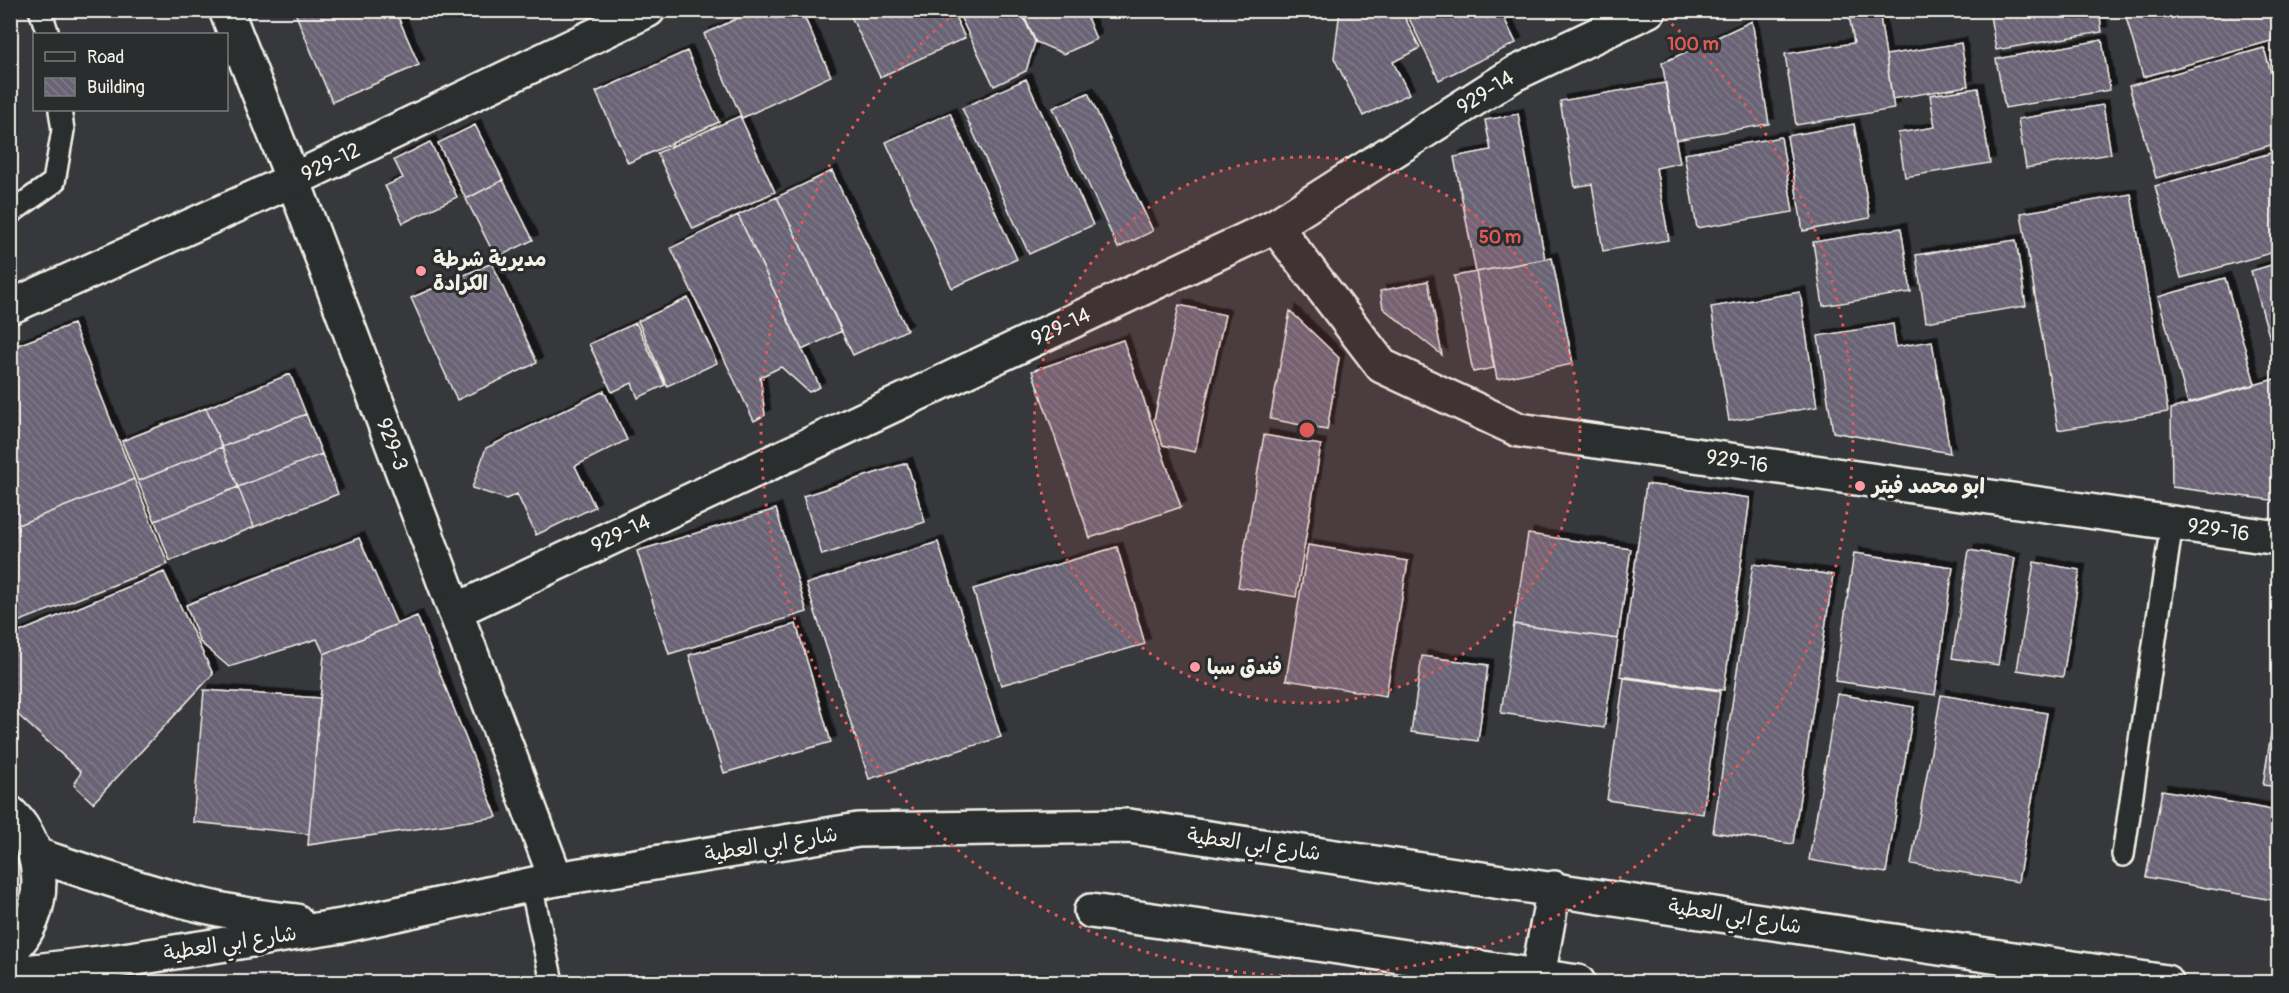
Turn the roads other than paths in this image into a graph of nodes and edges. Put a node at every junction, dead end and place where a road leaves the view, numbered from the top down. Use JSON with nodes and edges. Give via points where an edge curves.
{"nodes":[{"id":1,"x":40,"y":10,"type":"edge"},
{"id":2,"x":226,"y":10,"type":"edge"},
{"id":3,"x":648,"y":10,"type":"edge"},
{"id":4,"x":1649,"y":10,"type":"edge"},
{"id":5,"x":48,"y":33,"type":"edge"},
{"id":6,"x":60,"y":111,"type":"edge"},
{"id":7,"x":293,"y":180,"type":"junction"},
{"id":8,"x":10,"y":213,"type":"edge"},
{"id":9,"x":1275,"y":226,"type":"junction"},
{"id":10,"x":10,"y":307,"type":"edge"},
{"id":11,"x":2172,"y":523,"type":"junction"},
{"id":12,"x":2278,"y":538,"type":"edge"},
{"id":13,"x":455,"y":611,"type":"junction"},
{"id":14,"x":10,"y":813,"type":"edge"},
{"id":15,"x":36,"y":855,"type":"junction"},
{"id":16,"x":2123,"y":855,"type":"dead end"},
{"id":17,"x":544,"y":882,"type":"junction"},
{"id":18,"x":1554,"y":888,"type":"junction"},
{"id":19,"x":1091,"y":911,"type":"dead end"},
{"id":20,"x":342,"y":926,"type":"junction"},
{"id":21,"x":10,"y":951,"type":"edge"},
{"id":22,"x":10,"y":974,"type":"edge"},
{"id":23,"x":1538,"y":976,"type":"junction"},
{"id":24,"x":552,"y":982,"type":"edge"},
{"id":25,"x":1578,"y":982,"type":"edge"},
{"id":26,"x":2166,"y":982,"type":"edge"}],
"edges":[{"from":1,"to":5,"type":"lane"},
{"from":2,"to":7,"type":"street","name":"929-3"},
{"from":3,"to":7,"type":"street","name":"929-12"},
{"from":4,"to":9,"type":"street","name":"929-14","via":[[1514,74]]},
{"from":6,"to":8,"type":"lane","via":[[63,130],[54,182]]},
{"from":7,"to":10,"type":"street","name":"929-12"},
{"from":7,"to":13,"type":"street","name":"929-3"},
{"from":9,"to":11,"type":"street","name":"929-16","via":[[1382,366],[1519,430]]},
{"from":9,"to":13,"type":"street","name":"929-14"},
{"from":11,"to":12,"type":"street","name":"929-16"},
{"from":11,"to":16,"type":"lane"},
{"from":13,"to":17,"type":"street","name":"929-3"},
{"from":14,"to":15,"type":"street","via":[[28,836]]},
{"from":15,"to":20,"type":"street","name":"شارع ابي العطية","via":[[179,902],[257,918]]},
{"from":15,"to":21,"type":"street","via":[[39,875],[34,914],[26,932]]},
{"from":17,"to":18,"type":"street","name":"شارع ابي العطية","via":[[858,830],[1129,826]]},
{"from":17,"to":20,"type":"street","name":"شارع ابي العطية"},
{"from":17,"to":24,"type":"lane"},
{"from":18,"to":23,"type":"street"},
{"from":18,"to":26,"type":"street","name":"شارع ابي العطية"},
{"from":19,"to":23,"type":"street"},
{"from":20,"to":22,"type":"street","name":"شارع ابي العطية"},
{"from":23,"to":25,"type":"street"}]}
